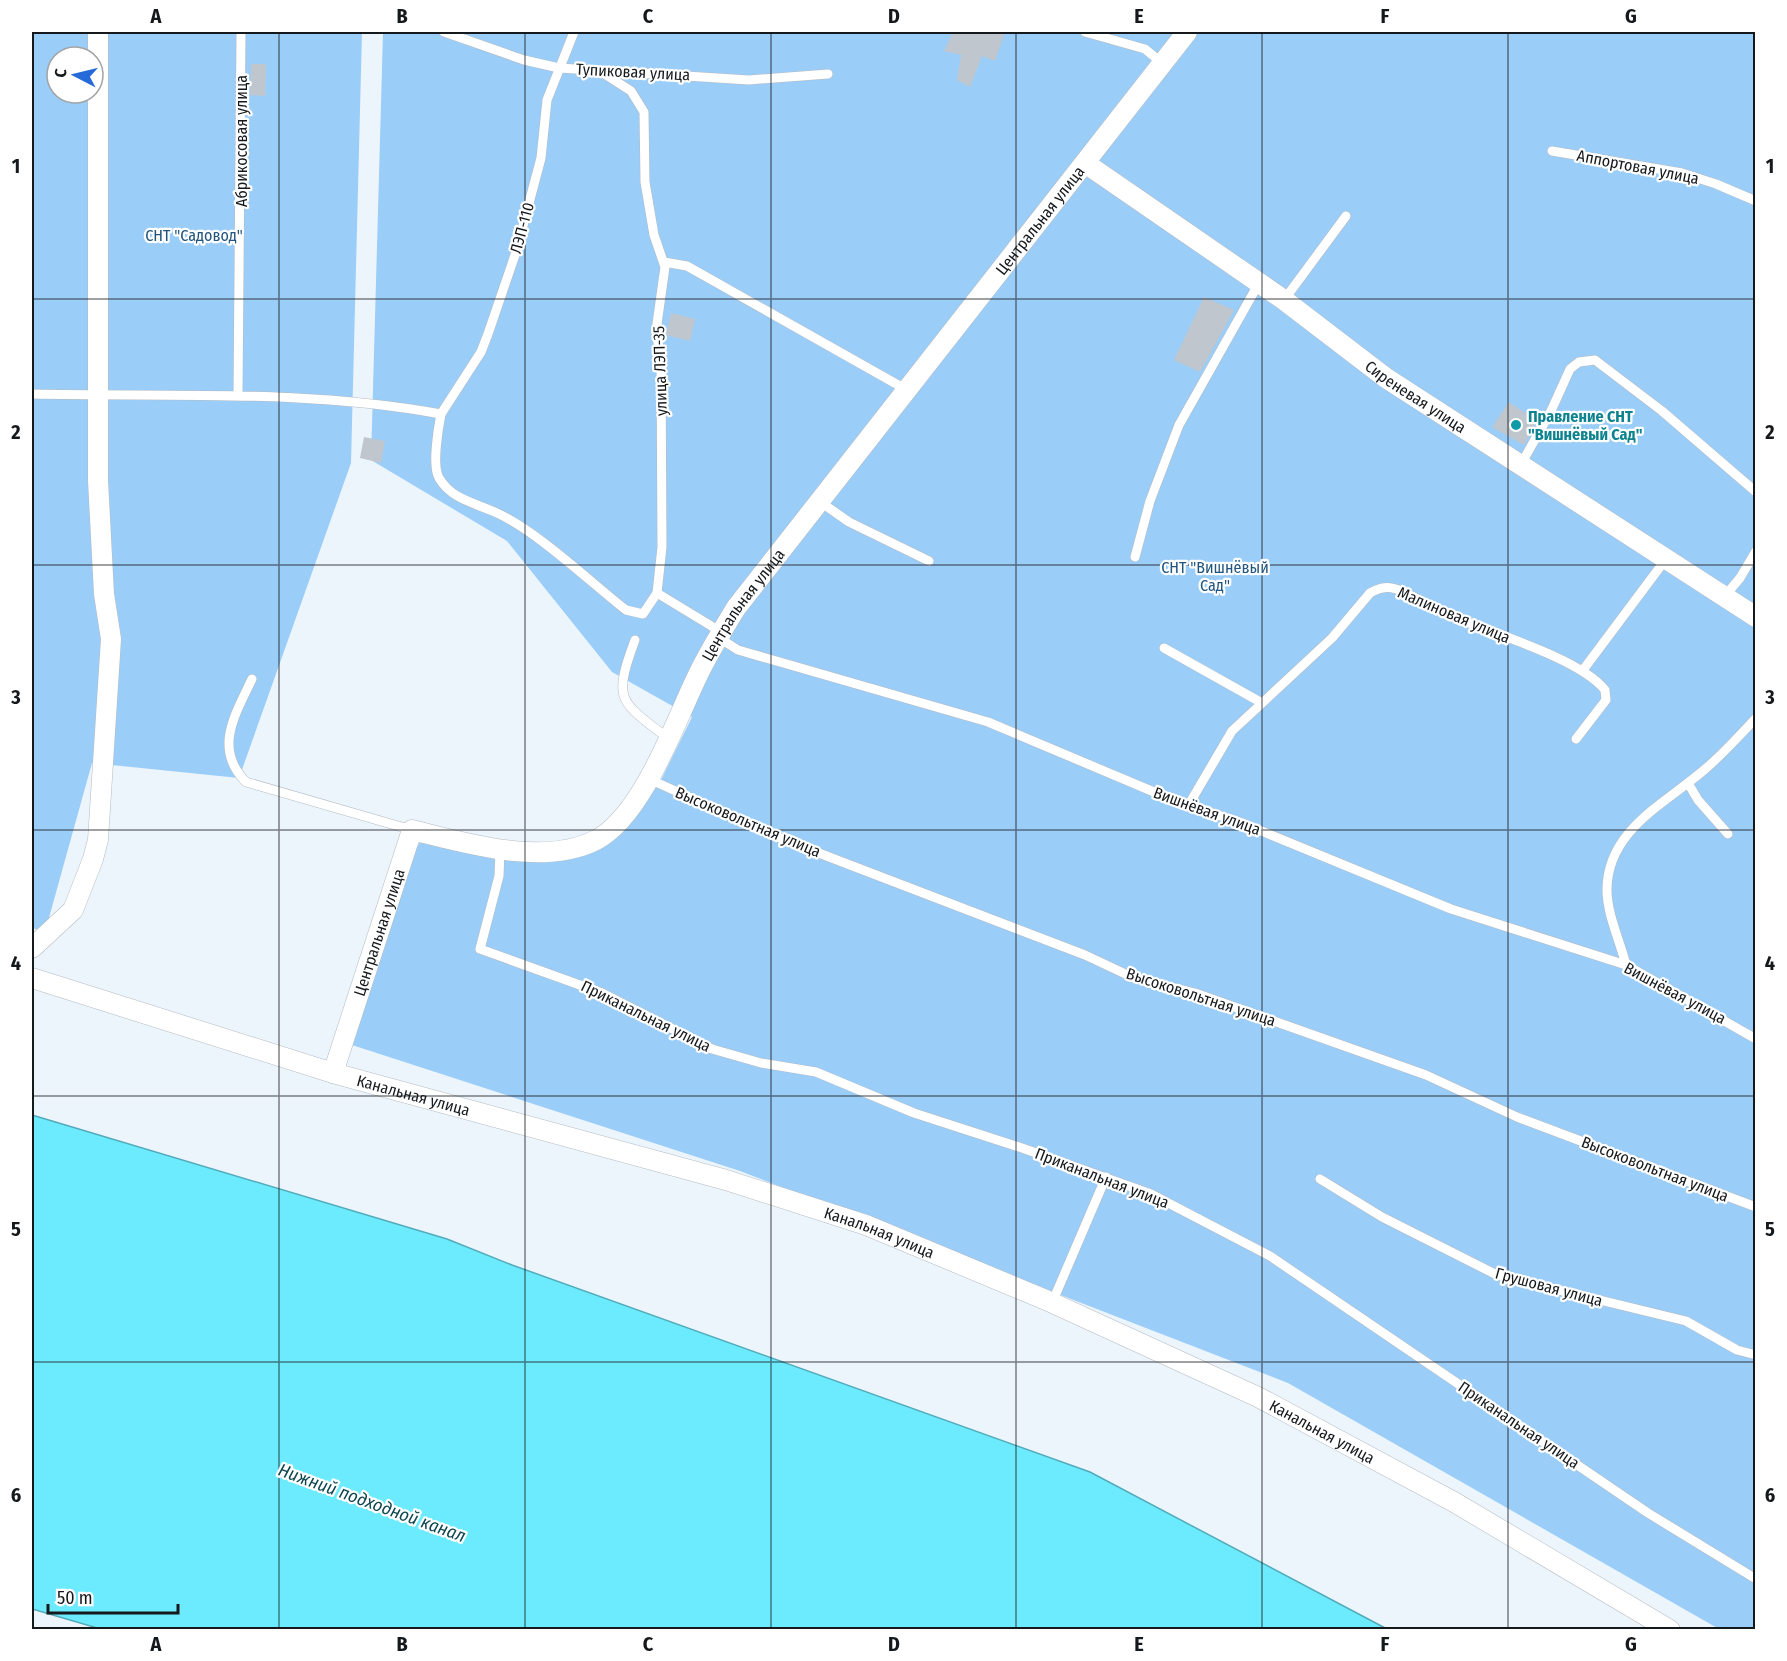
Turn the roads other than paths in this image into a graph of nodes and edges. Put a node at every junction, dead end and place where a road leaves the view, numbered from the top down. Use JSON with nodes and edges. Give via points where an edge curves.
{"nodes":[{"id":1,"x":98,"y":32,"type":"edge"},
{"id":2,"x":241,"y":32,"type":"edge"},
{"id":3,"x":443,"y":32,"type":"edge"},
{"id":4,"x":574,"y":32,"type":"edge"},
{"id":5,"x":1085,"y":32,"type":"edge"},
{"id":6,"x":1187,"y":32,"type":"edge"},
{"id":7,"x":1162,"y":63,"type":"junction"},
{"id":8,"x":560,"y":68,"type":"junction"},
{"id":9,"x":600,"y":71,"type":"junction"},
{"id":10,"x":828,"y":74,"type":"dead end"},
{"id":11,"x":1552,"y":151,"type":"dead end"},
{"id":12,"x":1085,"y":163,"type":"junction"},
{"id":13,"x":1755,"y":201,"type":"edge"},
{"id":14,"x":1346,"y":216,"type":"dead end"},
{"id":15,"x":664,"y":262,"type":"junction"},
{"id":16,"x":1259,"y":283,"type":"junction"},
{"id":17,"x":1284,"y":300,"type":"junction"},
{"id":18,"x":907,"y":390,"type":"junction"},
{"id":19,"x":32,"y":394,"type":"edge"},
{"id":20,"x":238,"y":395,"type":"junction"},
{"id":21,"x":99,"y":396,"type":"junction"},
{"id":22,"x":441,"y":414,"type":"junction"},
{"id":23,"x":1520,"y":466,"type":"junction"},
{"id":24,"x":1755,"y":492,"type":"edge"},
{"id":25,"x":819,"y":501,"type":"junction"},
{"id":26,"x":1755,"y":551,"type":"edge"},
{"id":27,"x":1135,"y":557,"type":"dead end"},
{"id":28,"x":1666,"y":559,"type":"junction"},
{"id":29,"x":929,"y":561,"type":"dead end"},
{"id":30,"x":657,"y":593,"type":"junction"},
{"id":31,"x":1724,"y":597,"type":"junction"},
{"id":32,"x":1755,"y":617,"type":"edge"},
{"id":33,"x":720,"y":634,"type":"junction"},
{"id":34,"x":635,"y":640,"type":"dead end"},
{"id":35,"x":1164,"y":648,"type":"dead end"},
{"id":36,"x":1583,"y":670,"type":"junction"},
{"id":37,"x":252,"y":679,"type":"dead end"},
{"id":38,"x":1262,"y":703,"type":"junction"},
{"id":39,"x":1755,"y":718,"type":"edge"},
{"id":40,"x":1576,"y":738,"type":"dead end"},
{"id":41,"x":669,"y":739,"type":"junction"},
{"id":42,"x":649,"y":779,"type":"junction"},
{"id":43,"x":1688,"y":783,"type":"junction"},
{"id":44,"x":1188,"y":806,"type":"junction"},
{"id":45,"x":412,"y":830,"type":"junction"},
{"id":46,"x":1728,"y":834,"type":"dead end"},
{"id":47,"x":500,"y":850,"type":"junction"},
{"id":48,"x":32,"y":948,"type":"edge"},
{"id":49,"x":1626,"y":965,"type":"junction"},
{"id":50,"x":32,"y":978,"type":"edge"},
{"id":51,"x":1755,"y":1039,"type":"edge"},
{"id":52,"x":333,"y":1073,"type":"junction"},
{"id":53,"x":1106,"y":1177,"type":"junction"},
{"id":54,"x":1320,"y":1179,"type":"dead end"},
{"id":55,"x":1755,"y":1206,"type":"edge"},
{"id":56,"x":1052,"y":1303,"type":"junction"},
{"id":57,"x":1755,"y":1355,"type":"edge"},
{"id":58,"x":1755,"y":1579,"type":"edge"},
{"id":59,"x":1670,"y":1629,"type":"edge"}],
"edges":[{"from":1,"to":21,"type":"street"},
{"from":2,"to":20,"type":"lane","name":"Абрикосовая улица"},
{"from":3,"to":8,"type":"lane","name":"Тупиковая улица"},
{"from":4,"to":8,"type":"lane","name":"ЛЭП-110"},
{"from":5,"to":7,"type":"lane","via":[[1139,47]]},
{"from":6,"to":7,"type":"street","name":"Центральная улица"},
{"from":7,"to":12,"type":"street","name":"Центральная улица"},
{"from":8,"to":9,"type":"lane","name":"Тупиковая улица"},
{"from":8,"to":22,"type":"lane","name":"ЛЭП-110","via":[[547,100],[540,158],[502,293],[481,352]]},
{"from":9,"to":10,"type":"lane","name":"Тупиковая улица","via":[[749,80]]},
{"from":9,"to":15,"type":"lane","name":"улица ЛЭП-35","via":[[631,92],[644,112],[645,182],[654,235]]},
{"from":11,"to":13,"type":"lane","name":"Аппортовая улица","via":[[1682,173]]},
{"from":12,"to":16,"type":"street","name":"Сиреневая улица"},
{"from":12,"to":18,"type":"street","name":"Центральная улица"},
{"from":14,"to":17,"type":"lane"},
{"from":15,"to":18,"type":"lane","via":[[687,266]]},
{"from":15,"to":30,"type":"lane","name":"улица ЛЭП-35","via":[[656,331],[661,360],[663,535]]},
{"from":16,"to":17,"type":"street","name":"Сиреневая улица"},
{"from":16,"to":27,"type":"lane","via":[[1179,425],[1150,501]]},
{"from":17,"to":23,"type":"street","name":"Сиреневая улица","via":[[1386,378]]},
{"from":18,"to":25,"type":"street","name":"Центральная улица"},
{"from":19,"to":21,"type":"lane"},
{"from":20,"to":21,"type":"lane"},
{"from":20,"to":22,"type":"lane","via":[[354,401]]},
{"from":21,"to":48,"type":"street","via":[[98,480],[104,594],[111,639],[98,840],[73,910]]},
{"from":22,"to":30,"type":"lane","via":[[436,463],[438,476],[446,486],[465,501],[514,522],[626,610],[639,615],[647,611]]},
{"from":23,"to":24,"type":"lane","via":[[1570,369],[1579,362],[1595,360],[1662,411]]},
{"from":23,"to":28,"type":"street","name":"Сиреневая улица"},
{"from":25,"to":29,"type":"lane","via":[[849,522]]},
{"from":25,"to":33,"type":"street","name":"Центральная улица"},
{"from":26,"to":31,"type":"lane"},
{"from":28,"to":31,"type":"street","name":"Сиреневая улица"},
{"from":28,"to":36,"type":"lane"},
{"from":30,"to":33,"type":"lane","name":"Вишнёвая улица"},
{"from":31,"to":32,"type":"street","name":"Сиреневая улица"},
{"from":33,"to":41,"type":"street","name":"Центральная улица"},
{"from":33,"to":44,"type":"lane","name":"Вишнёвая улица","via":[[730,646],[745,653],[988,722]]},
{"from":34,"to":41,"type":"lane","via":[[621,681],[624,700]]},
{"from":35,"to":38,"type":"lane"},
{"from":36,"to":38,"type":"lane","name":"Малиновая улица","via":[[1440,611],[1405,592],[1378,588],[1332,639]]},
{"from":36,"to":40,"type":"lane","name":"Малиновая улица","via":[[1605,690],[1606,700]]},
{"from":37,"to":45,"type":"lane","via":[[232,721],[229,738],[229,759],[246,782]]},
{"from":38,"to":44,"type":"lane","name":"Малиновая улица","via":[[1225,740]]},
{"from":39,"to":43,"type":"lane"},
{"from":41,"to":42,"type":"street","name":"Центральная улица"},
{"from":42,"to":47,"type":"street","name":"Центральная улица","via":[[626,811],[595,840],[548,851]]},
{"from":42,"to":55,"type":"lane","name":"Высоковольтная улица","via":[[777,837],[1134,978],[1195,993],[1426,1075],[1517,1117]]},
{"from":43,"to":46,"type":"lane"},
{"from":43,"to":49,"type":"lane","via":[[1641,819],[1612,863],[1607,891]]},
{"from":44,"to":49,"type":"lane","name":"Вишнёвая улица","via":[[1242,823],[1451,909]]},
{"from":45,"to":47,"type":"street","name":"Центральная улица"},
{"from":45,"to":52,"type":"street","name":"Центральная улица"},
{"from":47,"to":53,"type":"lane","name":"Приканальная улица","via":[[497,886],[480,950],[602,993],[712,1049],[761,1063],[816,1072],[914,1113]]},
{"from":49,"to":51,"type":"lane","name":"Вишнёвая улица"},
{"from":50,"to":52,"type":"street","name":"Канальная улица"},
{"from":52,"to":56,"type":"street","name":"Канальная улица","via":[[799,1202],[866,1225]]},
{"from":53,"to":56,"type":"lane"},
{"from":53,"to":58,"type":"lane","name":"Приканальная улица","via":[[1151,1194],[1270,1256],[1648,1513]]},
{"from":54,"to":57,"type":"lane","name":"Грушовая улица","via":[[1382,1217],[1497,1275],[1686,1321],[1737,1350]]},
{"from":56,"to":59,"type":"street","name":"Канальная улица","via":[[1317,1428],[1454,1502]]}]}
